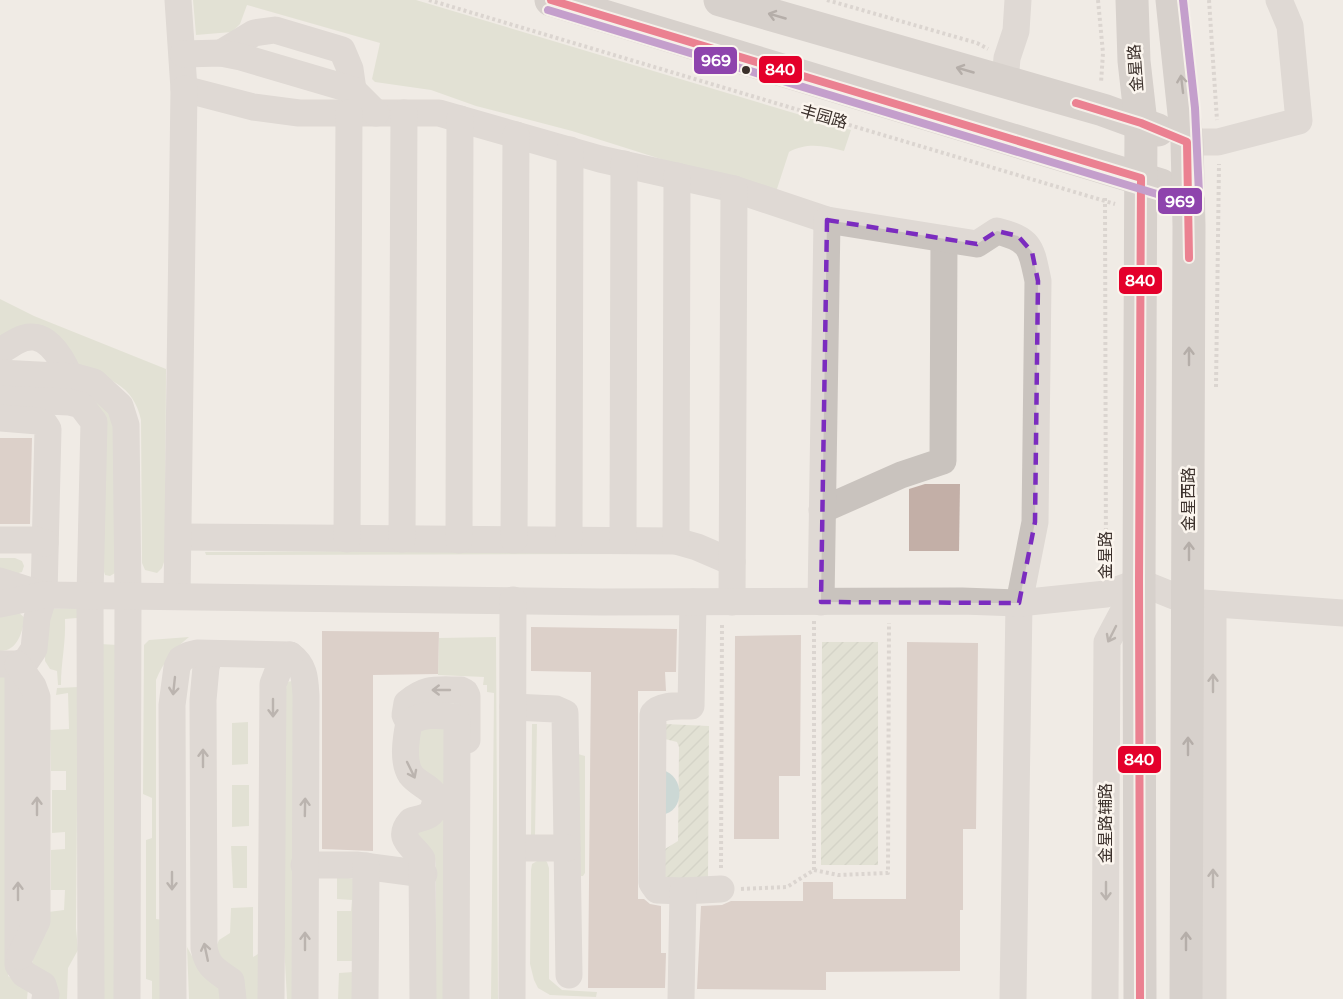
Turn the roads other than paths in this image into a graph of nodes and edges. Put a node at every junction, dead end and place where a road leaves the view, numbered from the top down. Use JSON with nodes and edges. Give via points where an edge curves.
{"nodes":[{"id":1,"x":178,"y":0,"type":"edge"},
{"id":2,"x":551,"y":0,"type":"edge"},
{"id":3,"x":720,"y":0,"type":"edge"},
{"id":4,"x":1018,"y":0,"type":"edge"},
{"id":5,"x":1132,"y":0,"type":"edge"},
{"id":6,"x":1172,"y":0,"type":"edge"},
{"id":7,"x":1280,"y":0,"type":"edge"},
{"id":8,"x":221,"y":53,"type":"junction"},
{"id":9,"x":183,"y":54,"type":"junction"},
{"id":10,"x":1011,"y":83,"type":"junction"},
{"id":11,"x":184,"y":89,"type":"junction"},
{"id":12,"x":351,"y":102,"type":"junction"},
{"id":13,"x":404,"y":113,"type":"junction"},
{"id":14,"x":460,"y":119,"type":"junction"},
{"id":15,"x":1141,"y":123,"type":"junction"},
{"id":16,"x":987,"y":131,"type":"junction"},
{"id":17,"x":516,"y":135,"type":"junction"},
{"id":18,"x":1187,"y":142,"type":"junction"},
{"id":19,"x":570,"y":150,"type":"junction"},
{"id":20,"x":624,"y":164,"type":"junction"},
{"id":21,"x":677,"y":176,"type":"junction"},
{"id":22,"x":1141,"y":178,"type":"junction"},
{"id":23,"x":734,"y":189,"type":"junction"},
{"id":24,"x":1199,"y":219,"type":"junction"},
{"id":25,"x":827,"y":220,"type":"junction"},
{"id":26,"x":944,"y":239,"type":"junction"},
{"id":27,"x":0,"y":351,"type":"edge"},
{"id":28,"x":0,"y":373,"type":"edge"},
{"id":29,"x":70,"y":377,"type":"junction"},
{"id":30,"x":0,"y":399,"type":"edge"},
{"id":31,"x":0,"y":418,"type":"edge"},
{"id":32,"x":822,"y":510,"type":"junction"},
{"id":33,"x":179,"y":537,"type":"junction"},
{"id":34,"x":347,"y":539,"type":"junction"},
{"id":35,"x":402,"y":539,"type":"junction"},
{"id":36,"x":0,"y":540,"type":"edge"},
{"id":37,"x":459,"y":540,"type":"junction"},
{"id":38,"x":514,"y":540,"type":"junction"},
{"id":39,"x":569,"y":540,"type":"junction"},
{"id":40,"x":623,"y":540,"type":"junction"},
{"id":41,"x":676,"y":541,"type":"junction"},
{"id":42,"x":45,"y":548,"type":"junction"},
{"id":43,"x":0,"y":552,"type":"edge"},
{"id":44,"x":732,"y":562,"type":"junction"},
{"id":45,"x":0,"y":581,"type":"edge"},
{"id":46,"x":1139,"y":582,"type":"junction"},
{"id":47,"x":44,"y":595,"type":"junction"},
{"id":48,"x":90,"y":595,"type":"junction"},
{"id":49,"x":177,"y":596,"type":"junction"},
{"id":50,"x":129,"y":597,"type":"junction"},
{"id":51,"x":513,"y":600,"type":"junction"},
{"id":52,"x":693,"y":602,"type":"junction"},
{"id":53,"x":727,"y":602,"type":"junction"},
{"id":54,"x":817,"y":602,"type":"junction"},
{"id":55,"x":1019,"y":603,"type":"junction"},
{"id":56,"x":1201,"y":603,"type":"junction"},
{"id":57,"x":0,"y":604,"type":"edge"},
{"id":58,"x":1343,"y":613,"type":"edge"},
{"id":59,"x":210,"y":654,"type":"junction"},
{"id":60,"x":290,"y":655,"type":"junction"},
{"id":61,"x":9,"y":664,"type":"edge"},
{"id":62,"x":513,"y":707,"type":"junction"},
{"id":63,"x":409,"y":723,"type":"junction"},
{"id":64,"x":513,"y":848,"type":"junction"},
{"id":65,"x":567,"y":848,"type":"junction"},
{"id":66,"x":313,"y":865,"type":"junction"},
{"id":67,"x":366,"y":866,"type":"junction"},
{"id":68,"x":418,"y":873,"type":"junction"},
{"id":69,"x":721,"y":889,"type":"road end"},
{"id":70,"x":683,"y":891,"type":"junction"},
{"id":71,"x":569,"y":975,"type":"dead end"},
{"id":72,"x":45,"y":999,"type":"edge"},
{"id":73,"x":91,"y":999,"type":"edge"},
{"id":74,"x":128,"y":999,"type":"edge"},
{"id":75,"x":173,"y":999,"type":"edge"},
{"id":76,"x":233,"y":999,"type":"edge"},
{"id":77,"x":271,"y":999,"type":"edge"},
{"id":78,"x":305,"y":999,"type":"edge"},
{"id":79,"x":316,"y":999,"type":"edge"},
{"id":80,"x":365,"y":999,"type":"edge"},
{"id":81,"x":405,"y":999,"type":"edge"},
{"id":82,"x":423,"y":999,"type":"edge"},
{"id":83,"x":456,"y":999,"type":"edge"},
{"id":84,"x":466,"y":999,"type":"edge"},
{"id":85,"x":512,"y":999,"type":"edge"},
{"id":86,"x":681,"y":999,"type":"edge"},
{"id":87,"x":1013,"y":999,"type":"edge"},
{"id":88,"x":1106,"y":999,"type":"edge"},
{"id":89,"x":1140,"y":999,"type":"edge"},
{"id":90,"x":1186,"y":999,"type":"edge"},
{"id":91,"x":1213,"y":999,"type":"edge"}],
"edges":[{"from":1,"to":9,"type":"street"},
{"from":2,"to":16,"type":"main road","name":"丰园路"},
{"from":10,"to":3,"type":"main road","one_way":true},
{"from":4,"to":10,"type":"street","via":[[1016,31],[1007,58]]},
{"from":5,"to":15,"type":"main road","name":"金星路"},
{"from":18,"to":6,"type":"main road","name":"金星西路","one_way":true},
{"from":7,"to":18,"type":"street","via":[[1290,26],[1299,121],[1218,142]]},
{"from":8,"to":9,"type":"street"},
{"from":8,"to":12,"type":"street","via":[[241,57]]},
{"from":8,"to":12,"type":"street","via":[[254,33],[275,30],[342,50],[350,69]]},
{"from":9,"to":11,"type":"street"},
{"from":10,"to":15,"type":"main road"},
{"from":10,"to":16,"type":"main road","via":[[1021,102],[1012,119]]},
{"from":11,"to":12,"type":"street","via":[[253,107],[299,113]]},
{"from":11,"to":33,"type":"street"},
{"from":12,"to":13,"type":"street","via":[[376,113]]},
{"from":12,"to":34,"type":"street"},
{"from":13,"to":14,"type":"street","via":[[439,113]]},
{"from":13,"to":35,"type":"street"},
{"from":14,"to":17,"type":"street"},
{"from":14,"to":37,"type":"street"},
{"from":15,"to":18,"type":"main road"},
{"from":15,"to":22,"type":"main road","name":"金星路"},
{"from":16,"to":22,"type":"main road","name":"丰园路"},
{"from":17,"to":19,"type":"street"},
{"from":17,"to":38,"type":"street"},
{"from":18,"to":24,"type":"main road","name":"金星西路"},
{"from":19,"to":20,"type":"street"},
{"from":19,"to":39,"type":"street"},
{"from":20,"to":21,"type":"street"},
{"from":20,"to":40,"type":"street"},
{"from":21,"to":23,"type":"street"},
{"from":21,"to":41,"type":"street"},
{"from":22,"to":24,"type":"main road","name":"丰园路"},
{"from":22,"to":46,"type":"main road","name":"金星路"},
{"from":23,"to":25,"type":"street"},
{"from":23,"to":44,"type":"street"},
{"from":56,"to":24,"type":"main road","name":"金星西路","one_way":true},
{"from":25,"to":26,"type":"street"},
{"from":25,"to":32,"type":"street"},
{"from":26,"to":32,"type":"street","via":[[943,461]]},
{"from":26,"to":55,"type":"street","via":[[977,244],[997,231],[1018,236],[1032,252],[1038,281],[1035,522]]},
{"from":27,"to":29,"type":"street","via":[[18,340],[41,339],[61,356]]},
{"from":28,"to":29,"type":"street"},
{"from":29,"to":50,"type":"street","via":[[94,382],[106,391],[120,406],[126,425]]},
{"from":30,"to":48,"type":"street","via":[[69,402],[81,405],[89,413],[93,422]]},
{"from":31,"to":42,"type":"street","via":[[39,421],[48,429]]},
{"from":32,"to":54,"type":"street"},
{"from":33,"to":34,"type":"street"},
{"from":33,"to":49,"type":"street"},
{"from":34,"to":35,"type":"street"},
{"from":35,"to":37,"type":"street"},
{"from":36,"to":42,"type":"street","via":[[34,540]]},
{"from":37,"to":38,"type":"street"},
{"from":38,"to":39,"type":"street"},
{"from":39,"to":40,"type":"street"},
{"from":40,"to":41,"type":"street"},
{"from":41,"to":44,"type":"street"},
{"from":42,"to":43,"type":"street"},
{"from":42,"to":47,"type":"street"},
{"from":44,"to":53,"type":"street"},
{"from":45,"to":47,"type":"street"},
{"from":46,"to":55,"type":"street","via":[[1107,594]]},
{"from":46,"to":56,"type":"street"},
{"from":46,"to":88,"type":"street","name":"金星路辅路","one_way":true,"via":[[1107,642]]},
{"from":46,"to":89,"type":"main road","name":"金星路"},
{"from":47,"to":48,"type":"street"},
{"from":47,"to":57,"type":"street"},
{"from":47,"to":61,"type":"street","via":[[34,649],[26,661]]},
{"from":48,"to":50,"type":"street"},
{"from":48,"to":73,"type":"street"},
{"from":49,"to":50,"type":"street"},
{"from":49,"to":51,"type":"street"},
{"from":50,"to":74,"type":"street"},
{"from":51,"to":52,"type":"street"},
{"from":51,"to":62,"type":"street"},
{"from":52,"to":53,"type":"street"},
{"from":52,"to":70,"type":"street","via":[[692,706],[663,707],[653,714],[652,884],[657,890]]},
{"from":53,"to":54,"type":"street"},
{"from":54,"to":55,"type":"street"},
{"from":55,"to":87,"type":"street"},
{"from":56,"to":58,"type":"street"},
{"from":90,"to":56,"type":"main road","name":"金星西路","one_way":true},
{"from":91,"to":56,"type":"street","one_way":true},
{"from":59,"to":60,"type":"street"},
{"from":59,"to":75,"type":"street","one_way":true,"via":[[197,653],[181,659],[174,681]]},
{"from":76,"to":59,"type":"street","one_way":true,"via":[[231,981],[215,971],[204,948],[203,700]]},
{"from":66,"to":60,"type":"street","one_way":true,"via":[[305,682],[303,669]]},
{"from":60,"to":77,"type":"street","one_way":true,"via":[[279,666],[273,684]]},
{"from":72,"to":61,"type":"street","one_way":true,"via":[[43,985],[24,974],[18,965]]},
{"from":62,"to":64,"type":"street"},
{"from":62,"to":65,"type":"street","via":[[556,708],[565,713]]},
{"from":63,"to":68,"type":"street","one_way":true,"via":[[408,767],[411,775],[432,791],[436,801],[432,812],[411,821],[404,834],[422,859]]},
{"from":63,"to":83,"type":"street","via":[[422,716],[454,717],[457,721]]},
{"from":84,"to":63,"type":"street","one_way":true,"via":[[465,692],[426,690],[407,703],[405,715]]},
{"from":64,"to":65,"type":"street"},
{"from":64,"to":85,"type":"street"},
{"from":65,"to":71,"type":"street"},
{"from":66,"to":67,"type":"street"},
{"from":78,"to":66,"type":"street","one_way":true},
{"from":66,"to":79,"type":"street","via":[[323,988]]},
{"from":67,"to":68,"type":"street"},
{"from":67,"to":80,"type":"street"},
{"from":68,"to":81,"type":"street","via":[[406,894]]},
{"from":68,"to":82,"type":"street"},
{"from":69,"to":70,"type":"street"},
{"from":70,"to":86,"type":"street"}]}
